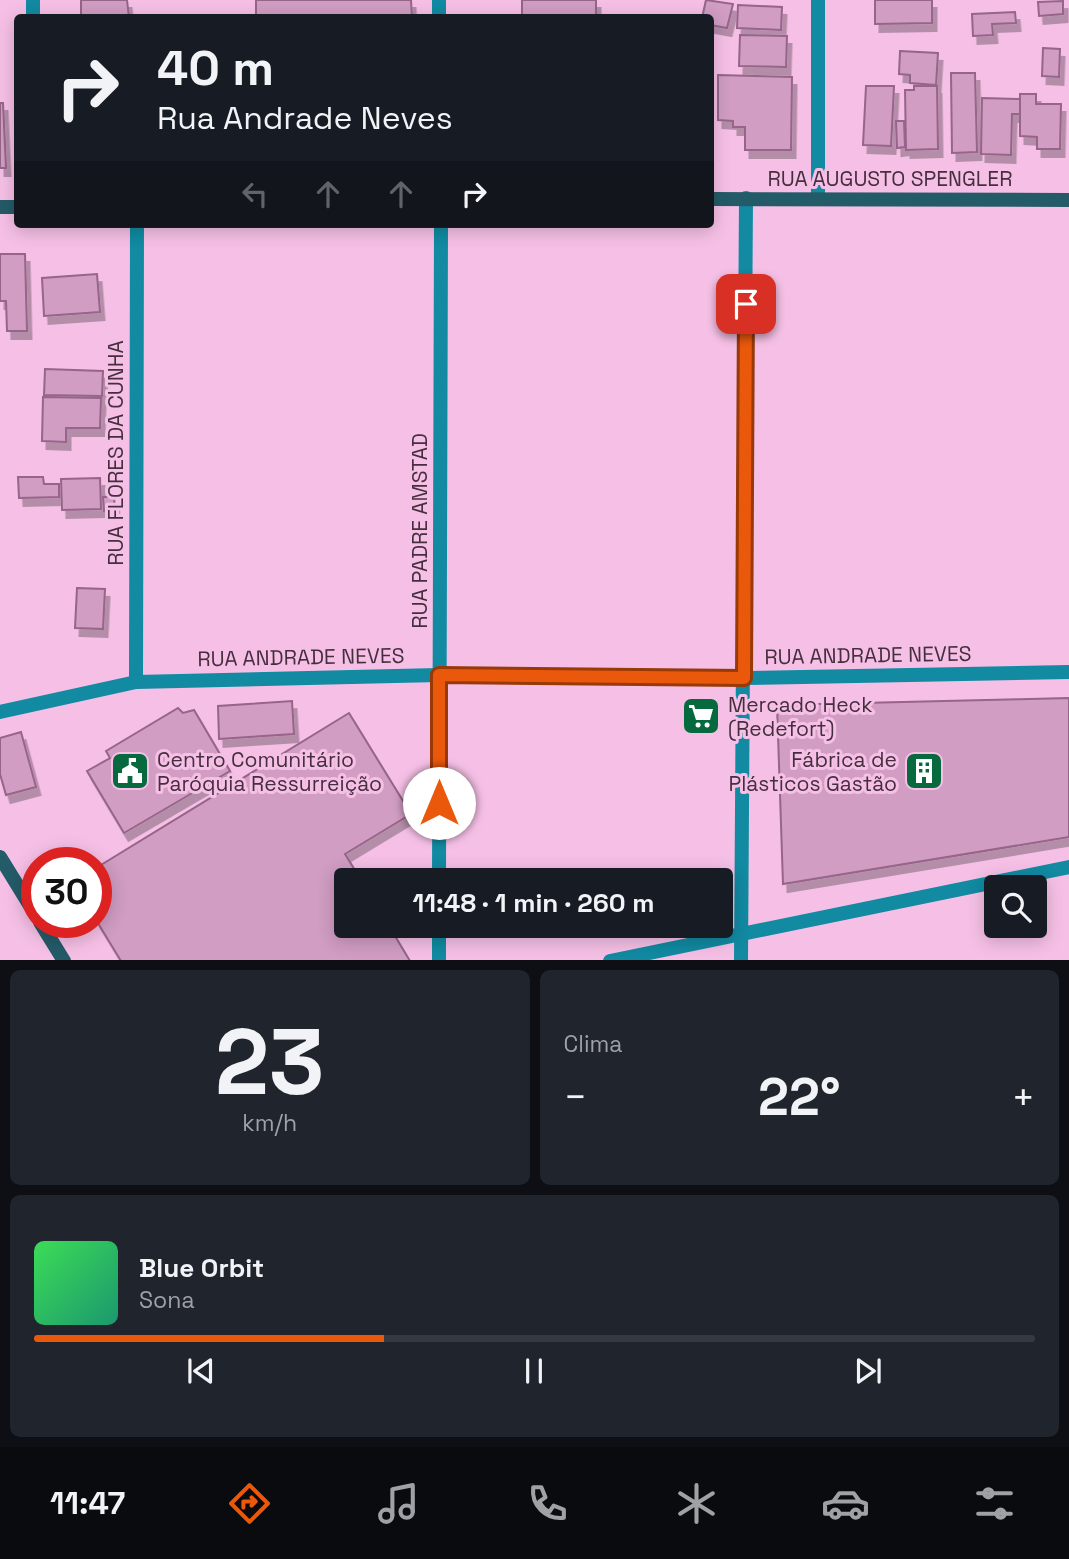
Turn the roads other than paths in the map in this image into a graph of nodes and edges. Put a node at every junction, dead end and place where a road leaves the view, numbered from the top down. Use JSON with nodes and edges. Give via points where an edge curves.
{"nodes":[{"id":1,"x":818,"y":0,"type":"edge"},
{"id":2,"x":746,"y":198,"type":"junction"},
{"id":3,"x":714,"y":199,"type":"edge"},
{"id":4,"x":818,"y":199,"type":"junction"},
{"id":5,"x":1069,"y":200,"type":"edge"},
{"id":6,"x":137,"y":228,"type":"edge"},
{"id":7,"x":441,"y":228,"type":"edge"},
{"id":8,"x":1069,"y":672,"type":"edge"},
{"id":9,"x":439,"y":675,"type":"junction"},
{"id":10,"x":744,"y":678,"type":"junction"},
{"id":11,"x":136,"y":682,"type":"junction"},
{"id":12,"x":0,"y":712,"type":"edge"},
{"id":13,"x":0,"y":857,"type":"edge"},
{"id":14,"x":1069,"y":867,"type":"edge"},
{"id":15,"x":439,"y":868,"type":"edge"},
{"id":16,"x":21,"y":891,"type":"edge"},
{"id":17,"x":741,"y":934,"type":"junction"},
{"id":18,"x":50,"y":938,"type":"edge"},
{"id":19,"x":439,"y":938,"type":"edge"},
{"id":20,"x":63,"y":960,"type":"edge"},
{"id":21,"x":439,"y":960,"type":"edge"},
{"id":22,"x":615,"y":960,"type":"edge"},
{"id":23,"x":741,"y":960,"type":"edge"}],
"edges":[{"from":1,"to":4,"type":"street"},
{"from":2,"to":3,"type":"street","name":"RUA AUGUSTO SPENGLER"},
{"from":2,"to":4,"type":"street","name":"RUA AUGUSTO SPENGLER"},
{"from":2,"to":10,"type":"street"},
{"from":4,"to":5,"type":"street","name":"RUA AUGUSTO SPENGLER"},
{"from":6,"to":11,"type":"street","name":"RUA FLORES DA CUNHA"},
{"from":7,"to":9,"type":"street","name":"RUA PADRE AMSTAD"},
{"from":8,"to":10,"type":"street","name":"RUA ANDRADE NEVES"},
{"from":9,"to":10,"type":"street","name":"RUA ANDRADE NEVES"},
{"from":9,"to":11,"type":"street","name":"RUA ANDRADE NEVES"},
{"from":9,"to":15,"type":"street","name":"RUA PADRE AMSTAD"},
{"from":10,"to":17,"type":"street"},
{"from":11,"to":12,"type":"street","name":"RUA ANDRADE NEVES"},
{"from":13,"to":16,"type":"street"},
{"from":14,"to":17,"type":"street"},
{"from":17,"to":22,"type":"street"},
{"from":17,"to":23,"type":"street"},
{"from":18,"to":20,"type":"street"},
{"from":19,"to":21,"type":"street"}]}
